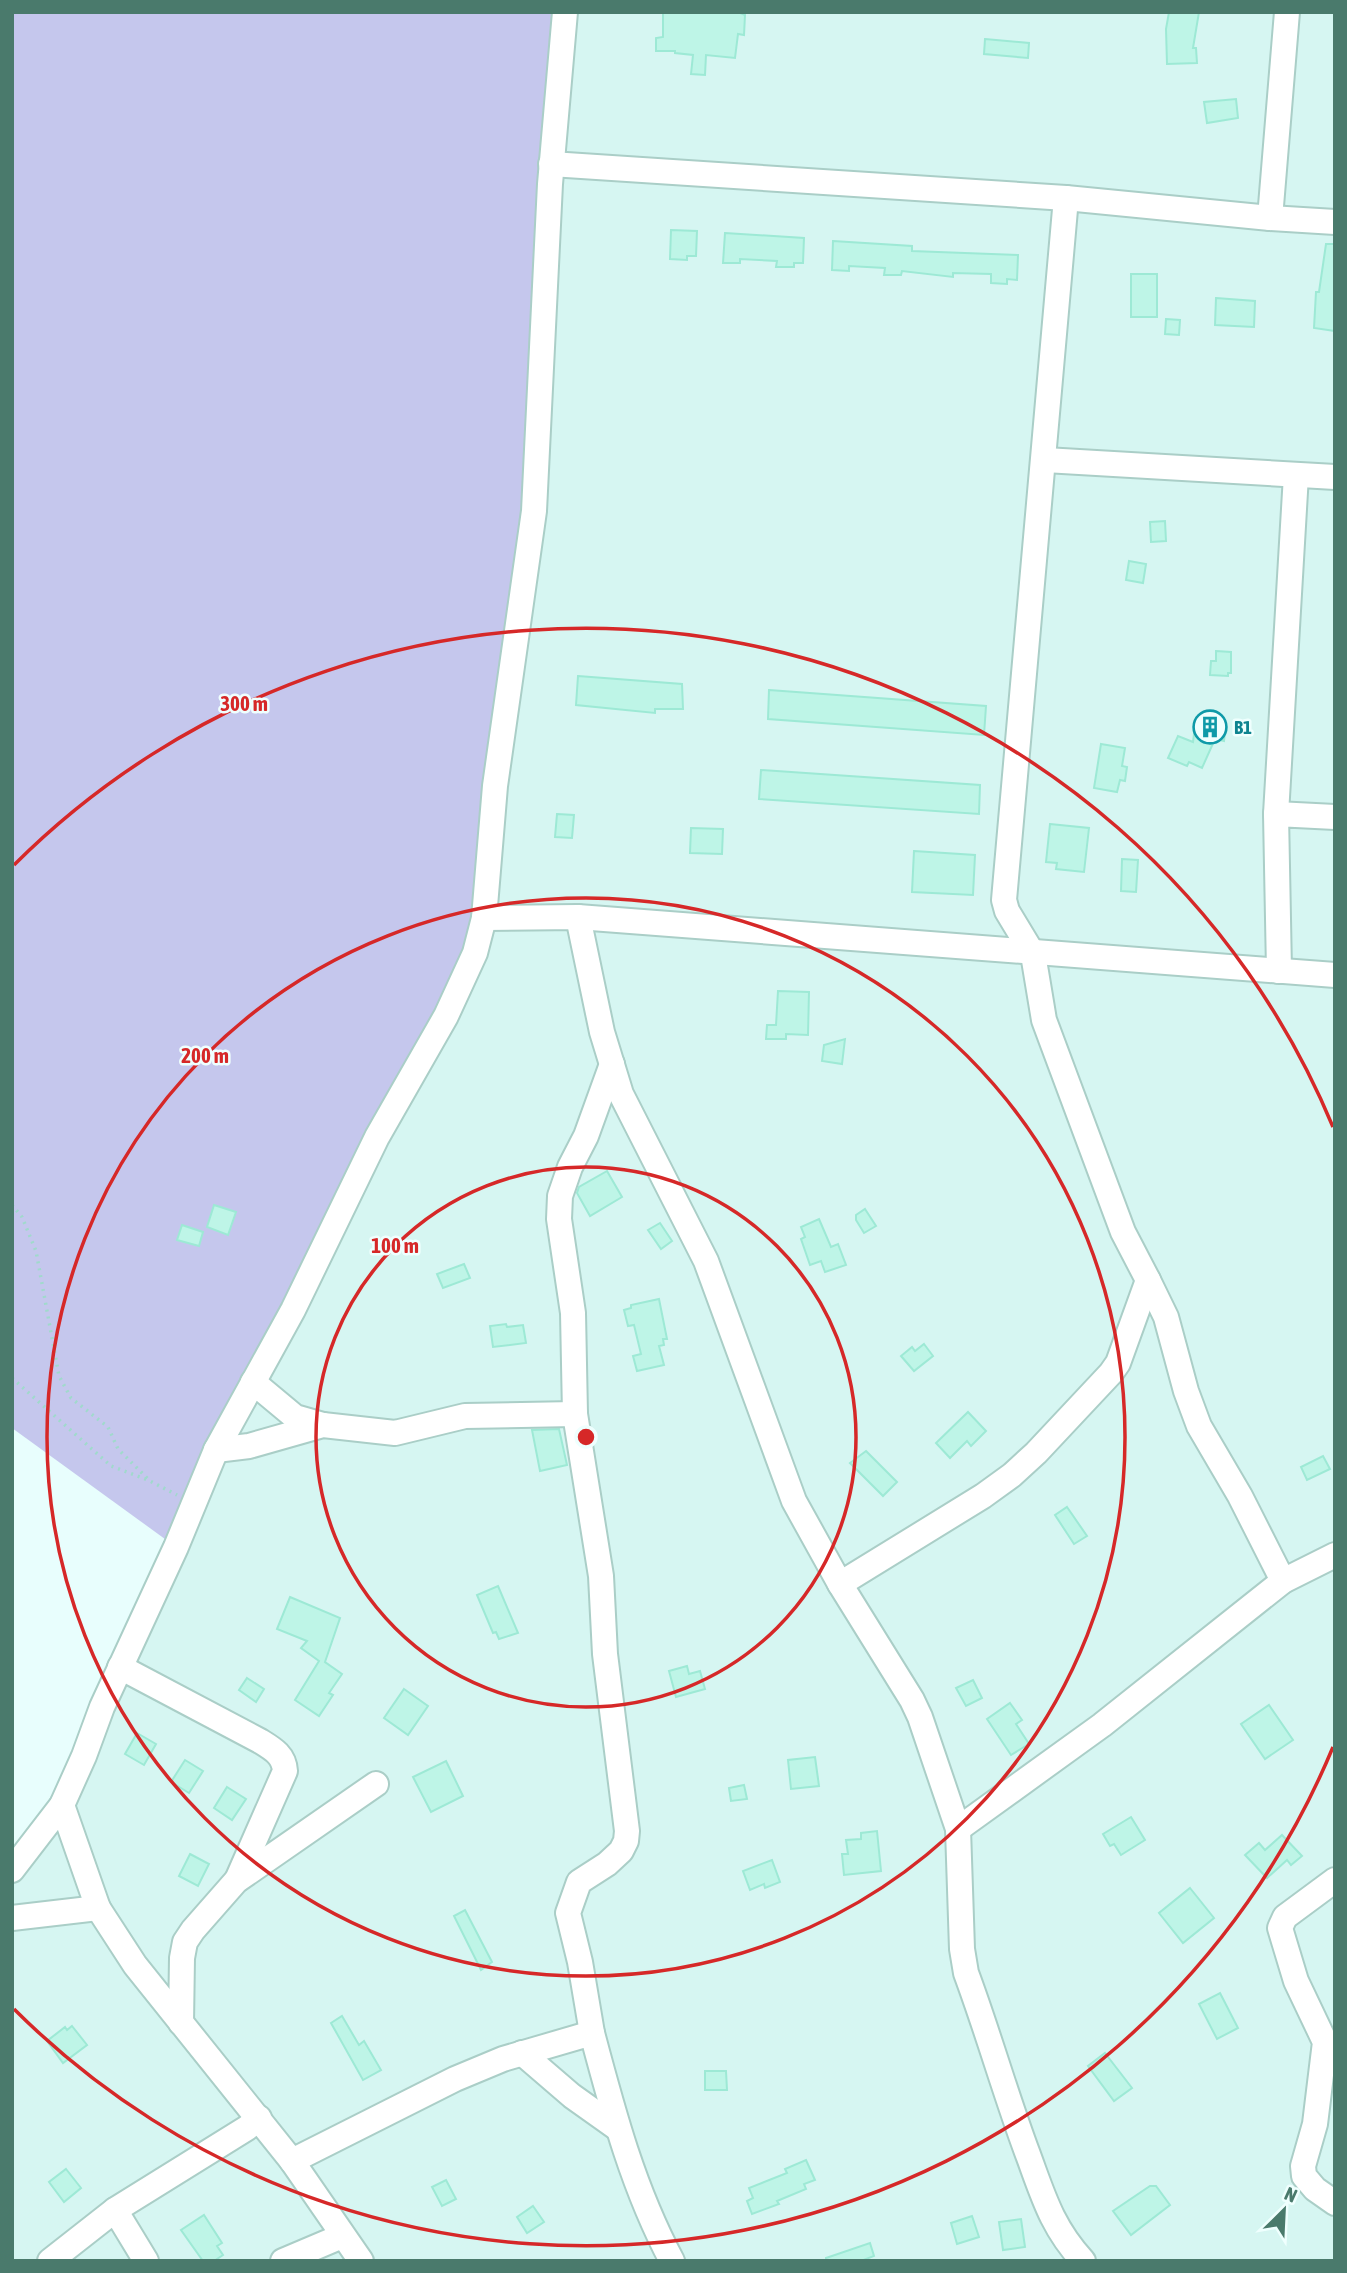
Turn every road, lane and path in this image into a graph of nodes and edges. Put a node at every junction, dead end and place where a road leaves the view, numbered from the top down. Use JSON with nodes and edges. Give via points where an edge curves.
{"nodes":[{"id":1,"x":565,"y":12,"type":"edge"},
{"id":2,"x":1287,"y":12,"type":"edge"},
{"id":3,"x":551,"y":164,"type":"junction"},
{"id":4,"x":1066,"y":198,"type":"junction"},
{"id":5,"x":1270,"y":218,"type":"junction"},
{"id":6,"x":1335,"y":222,"type":"edge"},
{"id":7,"x":1045,"y":460,"type":"junction"},
{"id":8,"x":1296,"y":475,"type":"junction"},
{"id":9,"x":1335,"y":477,"type":"edge"},
{"id":10,"x":1276,"y":814,"type":"junction"},
{"id":11,"x":1335,"y":817,"type":"edge"},
{"id":12,"x":484,"y":918,"type":"junction"},
{"id":13,"x":578,"y":918,"type":"junction"},
{"id":14,"x":1033,"y":954,"type":"junction"},
{"id":15,"x":1279,"y":971,"type":"junction"},
{"id":16,"x":1335,"y":975,"type":"edge"},
{"id":17,"x":612,"y":1064,"type":"junction"},
{"id":18,"x":12,"y":1205,"type":"edge"},
{"id":19,"x":1148,"y":1280,"type":"junction"},
{"id":20,"x":12,"y":1378,"type":"edge"},
{"id":21,"x":253,"y":1381,"type":"junction"},
{"id":22,"x":575,"y":1414,"type":"junction"},
{"id":23,"x":323,"y":1425,"type":"junction"},
{"id":24,"x":216,"y":1451,"type":"junction"},
{"id":25,"x":150,"y":1481,"type":"junction"},
{"id":26,"x":192,"y":1503,"type":"junction"},
{"id":27,"x":1335,"y":1555,"type":"edge"},
{"id":28,"x":1283,"y":1581,"type":"junction"},
{"id":29,"x":840,"y":1584,"type":"junction"},
{"id":30,"x":120,"y":1667,"type":"junction"},
{"id":31,"x":376,"y":1784,"type":"dead end"},
{"id":32,"x":62,"y":1805,"type":"junction"},
{"id":33,"x":958,"y":1829,"type":"junction"},
{"id":34,"x":12,"y":1870,"type":"edge"},
{"id":35,"x":1335,"y":1880,"type":"edge"},
{"id":36,"x":236,"y":1881,"type":"junction"},
{"id":37,"x":98,"y":1908,"type":"junction"},
{"id":38,"x":12,"y":1918,"type":"edge"},
{"id":39,"x":181,"y":2023,"type":"junction"},
{"id":40,"x":592,"y":2033,"type":"junction"},
{"id":41,"x":522,"y":2053,"type":"junction"},
{"id":42,"x":259,"y":2118,"type":"junction"},
{"id":43,"x":617,"y":2128,"type":"junction"},
{"id":44,"x":292,"y":2161,"type":"junction"},
{"id":45,"x":1335,"y":2203,"type":"edge"},
{"id":46,"x":115,"y":2210,"type":"junction"},
{"id":47,"x":342,"y":2236,"type":"junction"},
{"id":48,"x":50,"y":2261,"type":"edge"},
{"id":49,"x":146,"y":2261,"type":"edge"},
{"id":50,"x":283,"y":2261,"type":"edge"},
{"id":51,"x":361,"y":2261,"type":"edge"},
{"id":52,"x":672,"y":2261,"type":"edge"},
{"id":53,"x":1083,"y":2261,"type":"edge"}],
"edges":[{"from":1,"to":3,"type":"street"},
{"from":2,"to":5,"type":"street"},
{"from":3,"to":4,"type":"street"},
{"from":3,"to":12,"type":"street","via":[[534,511],[495,786]]},
{"from":4,"to":5,"type":"street"},
{"from":4,"to":7,"type":"street"},
{"from":5,"to":6,"type":"street"},
{"from":7,"to":8,"type":"street"},
{"from":7,"to":14,"type":"street","via":[[1004,900]]},
{"from":8,"to":9,"type":"street"},
{"from":8,"to":10,"type":"street"},
{"from":10,"to":11,"type":"street"},
{"from":10,"to":15,"type":"street"},
{"from":12,"to":13,"type":"street"},
{"from":12,"to":21,"type":"street","via":[[475,953],[446,1016],[377,1137]]},
{"from":13,"to":14,"type":"street"},
{"from":13,"to":17,"type":"street"},
{"from":14,"to":15,"type":"street"},
{"from":14,"to":19,"type":"street","via":[[1044,1020],[1124,1232]]},
{"from":15,"to":16,"type":"street"},
{"from":17,"to":22,"type":"street","via":[[560,1196],[559,1219],[573,1313]]},
{"from":17,"to":29,"type":"street","via":[[621,1094],[706,1261],[794,1502]]},
{"from":18,"to":25,"type":"path","via":[[36,1251],[59,1376],[71,1398],[108,1427],[118,1449]]},
{"from":19,"to":28,"type":"street","via":[[1166,1317],[1199,1426]]},
{"from":19,"to":29,"type":"street","via":[[1118,1363],[1036,1453],[983,1496]]},
{"from":20,"to":25,"type":"path","via":[[111,1466]]},
{"from":21,"to":23,"type":"street","via":[[295,1417]]},
{"from":21,"to":24,"type":"street"},
{"from":22,"to":23,"type":"street","via":[[465,1416],[395,1433]]},
{"from":22,"to":40,"type":"street","via":[[601,1576],[605,1654],[627,1831],[621,1851],[579,1882],[568,1913]]},
{"from":23,"to":24,"type":"street"},
{"from":24,"to":26,"type":"street"},
{"from":25,"to":26,"type":"path"},
{"from":26,"to":30,"type":"street"},
{"from":27,"to":28,"type":"street"},
{"from":28,"to":33,"type":"street","via":[[1102,1725]]},
{"from":29,"to":33,"type":"street","via":[[912,1700]]},
{"from":30,"to":32,"type":"street"},
{"from":30,"to":36,"type":"street","via":[[260,1741],[284,1762],[285,1771]]},
{"from":31,"to":36,"type":"street"},
{"from":32,"to":34,"type":"street"},
{"from":32,"to":37,"type":"street"},
{"from":33,"to":53,"type":"street","via":[[966,1973],[1054,2222]]},
{"from":35,"to":45,"type":"street","via":[[1285,1917],[1280,1928],[1296,1981],[1325,2042],[1304,2176]]},
{"from":36,"to":39,"type":"street","via":[[185,1942]]},
{"from":37,"to":38,"type":"street"},
{"from":37,"to":39,"type":"street"},
{"from":39,"to":42,"type":"street"},
{"from":40,"to":41,"type":"street"},
{"from":40,"to":43,"type":"street"},
{"from":41,"to":43,"type":"street"},
{"from":41,"to":44,"type":"street","via":[[444,2084]]},
{"from":42,"to":44,"type":"street"},
{"from":42,"to":46,"type":"street"},
{"from":43,"to":52,"type":"street","via":[[638,2191]]},
{"from":44,"to":47,"type":"street"},
{"from":46,"to":48,"type":"street"},
{"from":46,"to":49,"type":"street"},
{"from":47,"to":50,"type":"street"},
{"from":47,"to":51,"type":"street"}]}
